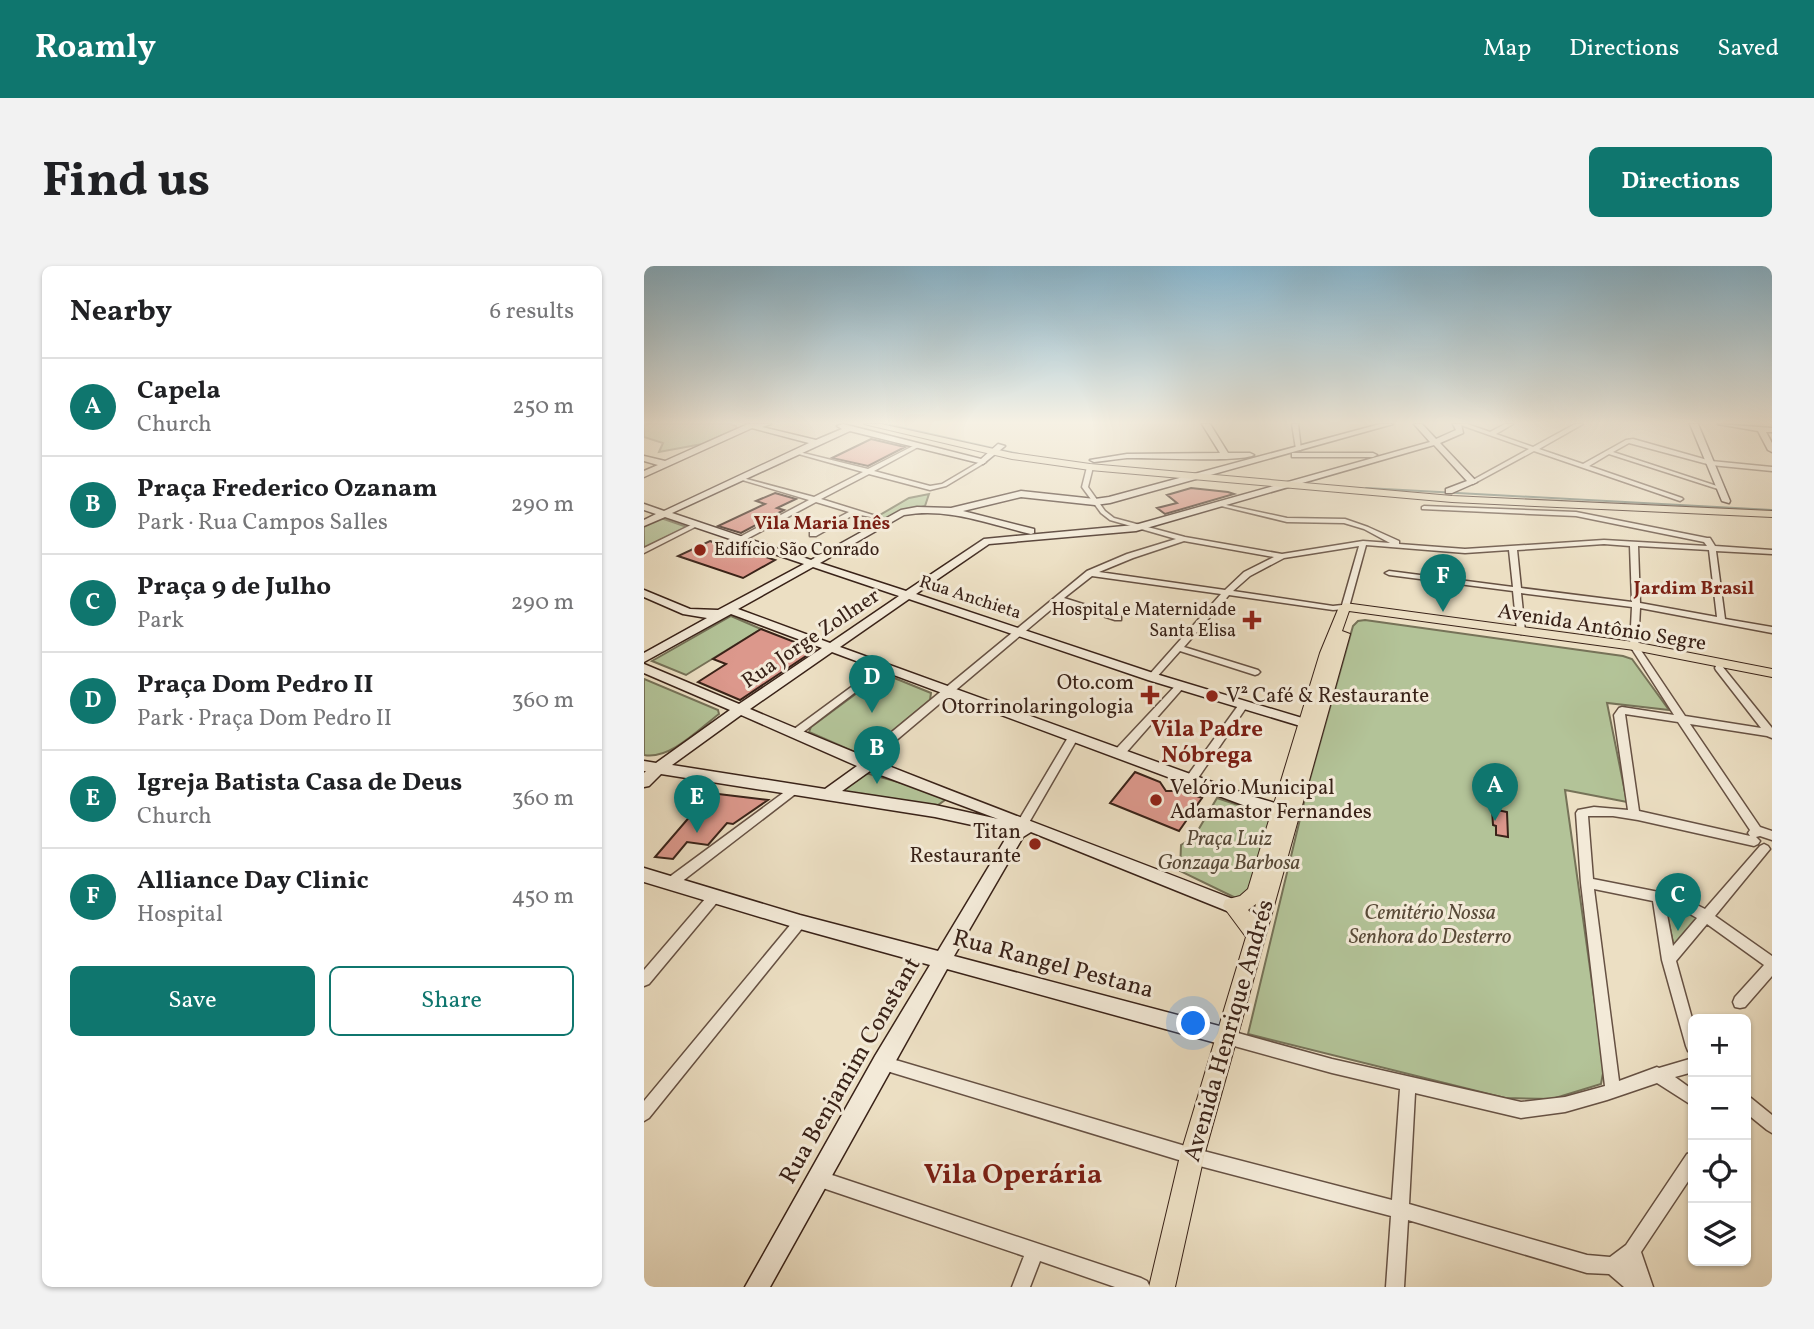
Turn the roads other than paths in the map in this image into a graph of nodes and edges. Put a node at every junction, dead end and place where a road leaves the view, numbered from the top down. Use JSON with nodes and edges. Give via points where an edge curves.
{"nodes":[{"id":1,"x":755,"y":472,"type":"edge"},
{"id":2,"x":868,"y":472,"type":"joint"},
{"id":3,"x":967,"y":472,"type":"edge"},
{"id":4,"x":1089,"y":472,"type":"edge"},
{"id":5,"x":1156,"y":472,"type":"edge"},
{"id":6,"x":1215,"y":472,"type":"edge"},
{"id":7,"x":1224,"y":472,"type":"edge"},
{"id":8,"x":1331,"y":472,"type":"edge"},
{"id":9,"x":1459,"y":472,"type":"edge"},
{"id":10,"x":1497,"y":472,"type":"edge"},
{"id":11,"x":1600,"y":472,"type":"edge"},
{"id":12,"x":1669,"y":472,"type":"edge"},
{"id":13,"x":1714,"y":472,"type":"edge"},
{"id":14,"x":1195,"y":477,"type":"junction"},
{"id":15,"x":741,"y":478,"type":"junction"},
{"id":16,"x":1305,"y":479,"type":"junction"},
{"id":17,"x":1289,"y":484,"type":"junction"},
{"id":18,"x":1260,"y":487,"type":"junction"},
{"id":19,"x":1472,"y":487,"type":"junction"},
{"id":20,"x":1720,"y":488,"type":"junction"},
{"id":21,"x":1679,"y":499,"type":"junction"},
{"id":22,"x":815,"y":500,"type":"junction"},
{"id":23,"x":1726,"y":501,"type":"junction"},
{"id":24,"x":1095,"y":502,"type":"junction"},
{"id":25,"x":1219,"y":504,"type":"junction"},
{"id":26,"x":1772,"y":505,"type":"edge"},
{"id":27,"x":644,"y":507,"type":"edge"},
{"id":28,"x":1424,"y":508,"type":"dead end"},
{"id":29,"x":855,"y":511,"type":"junction"},
{"id":30,"x":951,"y":511,"type":"junction"},
{"id":31,"x":663,"y":514,"type":"junction"},
{"id":32,"x":1772,"y":514,"type":"edge"},
{"id":33,"x":874,"y":517,"type":"dead end"},
{"id":34,"x":644,"y":523,"type":"edge"},
{"id":35,"x":695,"y":525,"type":"junction"},
{"id":36,"x":1136,"y":527,"type":"junction"},
{"id":37,"x":1003,"y":531,"type":"junction"},
{"id":38,"x":813,"y":534,"type":"dead end"},
{"id":39,"x":1184,"y":539,"type":"junction"},
{"id":40,"x":738,"y":540,"type":"junction"},
{"id":41,"x":1363,"y":543,"type":"junction"},
{"id":42,"x":1634,"y":544,"type":"junction"},
{"id":43,"x":1402,"y":546,"type":"junction"},
{"id":44,"x":1712,"y":548,"type":"junction"},
{"id":45,"x":1513,"y":549,"type":"junction"},
{"id":46,"x":644,"y":551,"type":"edge"},
{"id":47,"x":1772,"y":552,"type":"edge"},
{"id":48,"x":1282,"y":556,"type":"junction"},
{"id":49,"x":812,"y":563,"type":"junction"},
{"id":50,"x":1090,"y":573,"type":"junction"},
{"id":51,"x":1389,"y":573,"type":"dead end"},
{"id":52,"x":1516,"y":589,"type":"junction"},
{"id":53,"x":1229,"y":592,"type":"junction"},
{"id":54,"x":644,"y":593,"type":"edge"},
{"id":55,"x":908,"y":596,"type":"junction"},
{"id":56,"x":1058,"y":599,"type":"junction"},
{"id":57,"x":1636,"y":605,"type":"junction"},
{"id":58,"x":732,"y":611,"type":"junction"},
{"id":59,"x":1343,"y":611,"type":"junction"},
{"id":60,"x":1118,"y":618,"type":"dead end"},
{"id":61,"x":1721,"y":620,"type":"junction"},
{"id":62,"x":1772,"y":630,"type":"edge"},
{"id":63,"x":1521,"y":631,"type":"junction"},
{"id":64,"x":1019,"y":633,"type":"junction"},
{"id":65,"x":833,"y":648,"type":"junction"},
{"id":66,"x":1178,"y":648,"type":"junction"},
{"id":67,"x":1635,"y":650,"type":"junction"},
{"id":68,"x":1333,"y":653,"type":"junction"},
{"id":69,"x":644,"y":658,"type":"edge"},
{"id":70,"x":884,"y":666,"type":"junction"},
{"id":71,"x":644,"y":668,"type":"edge"},
{"id":72,"x":1719,"y":668,"type":"junction"},
{"id":73,"x":1255,"y":672,"type":"dead end"},
{"id":74,"x":1772,"y":673,"type":"edge"},
{"id":75,"x":1152,"y":677,"type":"junction"},
{"id":76,"x":1772,"y":679,"type":"edge"},
{"id":77,"x":1180,"y":686,"type":"junction"},
{"id":78,"x":951,"y":690,"type":"junction"},
{"id":79,"x":1665,"y":699,"type":"junction"},
{"id":80,"x":1243,"y":705,"type":"junction"},
{"id":81,"x":741,"y":709,"type":"junction"},
{"id":82,"x":1655,"y":714,"type":"junction"},
{"id":83,"x":1683,"y":719,"type":"junction"},
{"id":84,"x":1307,"y":724,"type":"junction"},
{"id":85,"x":794,"y":734,"type":"junction"},
{"id":86,"x":1771,"y":734,"type":"edge"},
{"id":87,"x":1073,"y":736,"type":"junction"},
{"id":88,"x":1312,"y":750,"type":"junction"},
{"id":89,"x":1120,"y":752,"type":"junction"},
{"id":90,"x":865,"y":764,"type":"junction"},
{"id":91,"x":651,"y":768,"type":"edge"},
{"id":92,"x":1192,"y":778,"type":"junction"},
{"id":93,"x":644,"y":782,"type":"edge"},
{"id":94,"x":794,"y":789,"type":"junction"},
{"id":95,"x":826,"y":795,"type":"junction"},
{"id":96,"x":952,"y":795,"type":"junction"},
{"id":97,"x":935,"y":811,"type":"junction"},
{"id":98,"x":1287,"y":813,"type":"junction"},
{"id":99,"x":1634,"y":816,"type":"junction"},
{"id":100,"x":1026,"y":828,"type":"junction"},
{"id":101,"x":1772,"y":836,"type":"edge"},
{"id":102,"x":1762,"y":843,"type":"edge"},
{"id":103,"x":644,"y":875,"type":"edge"},
{"id":104,"x":671,"y":881,"type":"junction"},
{"id":105,"x":1587,"y":883,"type":"junction"},
{"id":106,"x":715,"y":896,"type":"junction"},
{"id":107,"x":1658,"y":896,"type":"junction"},
{"id":108,"x":1232,"y":906,"type":"junction"},
{"id":109,"x":1705,"y":916,"type":"junction"},
{"id":110,"x":800,"y":922,"type":"junction"},
{"id":111,"x":1256,"y":937,"type":"junction"},
{"id":112,"x":1669,"y":960,"type":"junction"},
{"id":113,"x":943,"y":961,"type":"junction"},
{"id":114,"x":1772,"y":965,"type":"edge"},
{"id":115,"x":644,"y":980,"type":"edge"},
{"id":116,"x":1740,"y":1002,"type":"dead end"},
{"id":117,"x":1688,"y":1028,"type":"edge"},
{"id":118,"x":1227,"y":1037,"type":"junction"},
{"id":119,"x":882,"y":1063,"type":"junction"},
{"id":120,"x":1688,"y":1066,"type":"edge"},
{"id":121,"x":1657,"y":1074,"type":"junction"},
{"id":122,"x":1408,"y":1084,"type":"junction"},
{"id":123,"x":1613,"y":1088,"type":"junction"},
{"id":124,"x":1688,"y":1095,"type":"edge"},
{"id":125,"x":1751,"y":1107,"type":"edge"},
{"id":126,"x":644,"y":1113,"type":"edge"},
{"id":127,"x":1772,"y":1125,"type":"edge"},
{"id":128,"x":1192,"y":1157,"type":"junction"},
{"id":129,"x":1688,"y":1167,"type":"edge"},
{"id":130,"x":817,"y":1178,"type":"junction"},
{"id":131,"x":1400,"y":1210,"type":"junction"},
{"id":132,"x":1035,"y":1251,"type":"junction"},
{"id":133,"x":1632,"y":1251,"type":"junction"},
{"id":134,"x":1612,"y":1266,"type":"junction"},
{"id":135,"x":757,"y":1287,"type":"edge"},
{"id":136,"x":1021,"y":1287,"type":"edge"},
{"id":137,"x":1141,"y":1287,"type":"edge"},
{"id":138,"x":1162,"y":1287,"type":"edge"},
{"id":139,"x":1395,"y":1287,"type":"edge"},
{"id":140,"x":1637,"y":1287,"type":"edge"},
{"id":141,"x":1644,"y":1287,"type":"edge"}],
"edges":[{"from":1,"to":15,"type":"street"},
{"from":2,"to":3,"type":"street","via":[[937,488]]},
{"from":2,"to":22,"type":"street"},
{"from":4,"to":24,"type":"street","via":[[1085,487]]},
{"from":5,"to":14,"type":"main road"},
{"from":6,"to":14,"type":"street"},
{"from":7,"to":16,"type":"main road"},
{"from":8,"to":16,"type":"street"},
{"from":9,"to":19,"type":"street"},
{"from":10,"to":19,"type":"street"},
{"from":11,"to":21,"type":"street"},
{"from":12,"to":20,"type":"street"},
{"from":13,"to":20,"type":"street"},
{"from":14,"to":18,"type":"main road"},
{"from":14,"to":24,"type":"street"},
{"from":15,"to":22,"type":"street"},
{"from":15,"to":31,"type":"street"},
{"from":16,"to":17,"type":"street"},
{"from":16,"to":19,"type":"main road","via":[[1449,491]]},
{"from":17,"to":18,"type":"main road"},
{"from":17,"to":32,"type":"main road","via":[[1452,499]]},
{"from":18,"to":25,"type":"street","name":"Rua Jorge Zollner"},
{"from":19,"to":21,"type":"main road"},
{"from":20,"to":23,"type":"street"},
{"from":21,"to":23,"type":"main road"},
{"from":22,"to":29,"type":"street"},
{"from":22,"to":40,"type":"street"},
{"from":23,"to":26,"type":"main road"},
{"from":24,"to":30,"type":"street","via":[[1021,494]]},
{"from":24,"to":36,"type":"street","via":[[1112,519]]},
{"from":25,"to":36,"type":"street","name":"Rua Jorge Zollner"},
{"from":25,"to":43,"type":"street","via":[[1287,520],[1345,521]]},
{"from":27,"to":31,"type":"street","name":"Rua Anchieta"},
{"from":28,"to":44,"type":"street","via":[[1576,514],[1700,537],[1711,542]]},
{"from":29,"to":33,"type":"street"},
{"from":29,"to":38,"type":"street"},
{"from":30,"to":37,"type":"street"},
{"from":30,"to":49,"type":"street","via":[[932,507],[901,513]]},
{"from":31,"to":34,"type":"street"},
{"from":31,"to":35,"type":"street","name":"Rua Anchieta"},
{"from":35,"to":40,"type":"street","name":"Rua Anchieta"},
{"from":35,"to":46,"type":"street"},
{"from":36,"to":37,"type":"street","name":"Rua Jorge Zollner","via":[[1047,535]]},
{"from":36,"to":39,"type":"street"},
{"from":37,"to":55,"type":"street","name":"Rua Jorge Zollner"},
{"from":39,"to":48,"type":"street"},
{"from":39,"to":50,"type":"street"},
{"from":40,"to":49,"type":"street","name":"Rua Anchieta"},
{"from":41,"to":43,"type":"street"},
{"from":41,"to":48,"type":"street"},
{"from":41,"to":59,"type":"street","name":"Avenida Henrique Andrés"},
{"from":42,"to":44,"type":"street"},
{"from":42,"to":45,"type":"street"},
{"from":42,"to":57,"type":"street"},
{"from":43,"to":45,"type":"street"},
{"from":44,"to":47,"type":"street"},
{"from":44,"to":61,"type":"street"},
{"from":45,"to":52,"type":"street"},
{"from":48,"to":53,"type":"street","via":[[1247,574]]},
{"from":49,"to":55,"type":"street","name":"Rua Anchieta"},
{"from":49,"to":58,"type":"street"},
{"from":50,"to":53,"type":"street"},
{"from":50,"to":56,"type":"street"},
{"from":51,"to":52,"type":"street"},
{"from":52,"to":57,"type":"street"},
{"from":52,"to":63,"type":"street"},
{"from":53,"to":59,"type":"street"},
{"from":53,"to":66,"type":"street"},
{"from":54,"to":58,"type":"street","via":[[697,616]]},
{"from":55,"to":64,"type":"street","name":"Rua Anchieta"},
{"from":55,"to":65,"type":"street","name":"Rua Jorge Zollner"},
{"from":56,"to":60,"type":"street"},
{"from":56,"to":64,"type":"street"},
{"from":57,"to":61,"type":"street"},
{"from":57,"to":67,"type":"street"},
{"from":58,"to":65,"type":"street"},
{"from":58,"to":69,"type":"street"},
{"from":59,"to":63,"type":"main road","name":"Avenida Antônio Segre"},
{"from":59,"to":67,"type":"main road","name":"Avenida Antônio Segre"},
{"from":59,"to":68,"type":"main road","name":"Avenida Henrique Andrés","via":[[1346,626]]},
{"from":61,"to":62,"type":"street"},
{"from":63,"to":67,"type":"main road","name":"Avenida Antônio Segre"},
{"from":64,"to":75,"type":"street","name":"Rua Anchieta"},
{"from":64,"to":78,"type":"street"},
{"from":65,"to":70,"type":"street"},
{"from":65,"to":81,"type":"street","name":"Rua Jorge Zollner"},
{"from":66,"to":73,"type":"street"},
{"from":66,"to":75,"type":"street"},
{"from":67,"to":72,"type":"main road","name":"Avenida Antônio Segre"},
{"from":67,"to":74,"type":"main road","name":"Avenida Antônio Segre"},
{"from":67,"to":79,"type":"street"},
{"from":68,"to":84,"type":"main road","name":"Avenida Henrique Andrés"},
{"from":68,"to":88,"type":"main road","name":"Avenida Henrique Andrés"},
{"from":70,"to":78,"type":"street"},
{"from":70,"to":85,"type":"street"},
{"from":71,"to":81,"type":"street"},
{"from":72,"to":76,"type":"main road","name":"Avenida Antônio Segre"},
{"from":72,"to":86,"type":"street"},
{"from":75,"to":77,"type":"street","name":"Rua Anchieta"},
{"from":77,"to":80,"type":"street","name":"Rua Anchieta"},
{"from":77,"to":89,"type":"street"},
{"from":78,"to":87,"type":"street"},
{"from":78,"to":90,"type":"street"},
{"from":79,"to":82,"type":"street","via":[[1664,707]]},
{"from":79,"to":83,"type":"street"},
{"from":80,"to":84,"type":"street","name":"Rua Anchieta"},
{"from":80,"to":92,"type":"street"},
{"from":81,"to":85,"type":"street"},
{"from":81,"to":91,"type":"street","name":"Rua Jorge Zollner"},
{"from":82,"to":83,"type":"street"},
{"from":82,"to":99,"type":"street","via":[[1619,711]]},
{"from":83,"to":86,"type":"street"},
{"from":83,"to":102,"type":"street"},
{"from":84,"to":88,"type":"main road","via":[[1312,728]]},
{"from":84,"to":98,"type":"main road","name":"Avenida Henrique Andrés"},
{"from":85,"to":90,"type":"street"},
{"from":87,"to":89,"type":"street"},
{"from":87,"to":100,"type":"street","name":"Rua Benjamim Constant"},
{"from":88,"to":98,"type":"main road","name":"Avenida Henrique Andrés"},
{"from":89,"to":92,"type":"street"},
{"from":90,"to":95,"type":"street"},
{"from":90,"to":96,"type":"street"},
{"from":91,"to":93,"type":"street","name":"Rua Jorge Zollner"},
{"from":91,"to":94,"type":"street"},
{"from":92,"to":98,"type":"street"},
{"from":94,"to":95,"type":"street"},
{"from":94,"to":104,"type":"street"},
{"from":95,"to":97,"type":"street"},
{"from":96,"to":97,"type":"street"},
{"from":96,"to":100,"type":"street"},
{"from":97,"to":100,"type":"street"},
{"from":98,"to":108,"type":"main road","name":"Avenida Henrique Andrés","via":[[1256,893],[1245,903]]},
{"from":98,"to":111,"type":"main road","name":"Avenida Henrique Andrés"},
{"from":99,"to":102,"type":"street"},
{"from":99,"to":105,"type":"street","via":[[1593,809],[1582,813]]},
{"from":100,"to":108,"type":"street"},
{"from":100,"to":113,"type":"street","name":"Rua Benjamim Constant"},
{"from":101,"to":102,"type":"street"},
{"from":102,"to":109,"type":"street"},
{"from":103,"to":104,"type":"street","name":"Rua Rangel Pestana"},
{"from":104,"to":106,"type":"street","name":"Rua Rangel Pestana"},
{"from":105,"to":107,"type":"street"},
{"from":105,"to":123,"type":"street"},
{"from":106,"to":110,"type":"street","name":"Rua Rangel Pestana"},
{"from":106,"to":115,"type":"street"},
{"from":107,"to":109,"type":"street","via":[[1679,901]]},
{"from":107,"to":112,"type":"street"},
{"from":108,"to":111,"type":"main road"},
{"from":109,"to":112,"type":"street"},
{"from":109,"to":114,"type":"street"},
{"from":110,"to":113,"type":"street","name":"Rua Rangel Pestana"},
{"from":110,"to":126,"type":"street"},
{"from":111,"to":118,"type":"main road","name":"Avenida Henrique Andrés"},
{"from":112,"to":117,"type":"street"},
{"from":113,"to":118,"type":"street","name":"Rua Rangel Pestana"},
{"from":113,"to":119,"type":"street","name":"Rua Benjamim Constant"},
{"from":114,"to":116,"type":"street"},
{"from":118,"to":122,"type":"street","name":"Rua Rangel Pestana"},
{"from":118,"to":128,"type":"main road","name":"Avenida Henrique Andrés"},
{"from":119,"to":128,"type":"street"},
{"from":119,"to":130,"type":"street","name":"Rua Benjamim Constant"},
{"from":120,"to":121,"type":"street","name":"Rua Rangel Pestana"},
{"from":121,"to":123,"type":"street","name":"Rua Rangel Pestana"},
{"from":121,"to":124,"type":"street"},
{"from":122,"to":123,"type":"street","name":"Rua Rangel Pestana","via":[[1521,1110],[1548,1110]]},
{"from":122,"to":131,"type":"street"},
{"from":125,"to":127,"type":"street"},
{"from":128,"to":131,"type":"street"},
{"from":128,"to":138,"type":"main road","name":"Avenida Henrique Andrés"},
{"from":129,"to":133,"type":"street"},
{"from":130,"to":132,"type":"street"},
{"from":130,"to":135,"type":"street","name":"Rua Benjamim Constant"},
{"from":131,"to":134,"type":"street","via":[[1587,1264]]},
{"from":131,"to":139,"type":"street"},
{"from":132,"to":136,"type":"street"},
{"from":132,"to":137,"type":"street"},
{"from":133,"to":134,"type":"street"},
{"from":133,"to":141,"type":"street"},
{"from":134,"to":140,"type":"street"}]}
